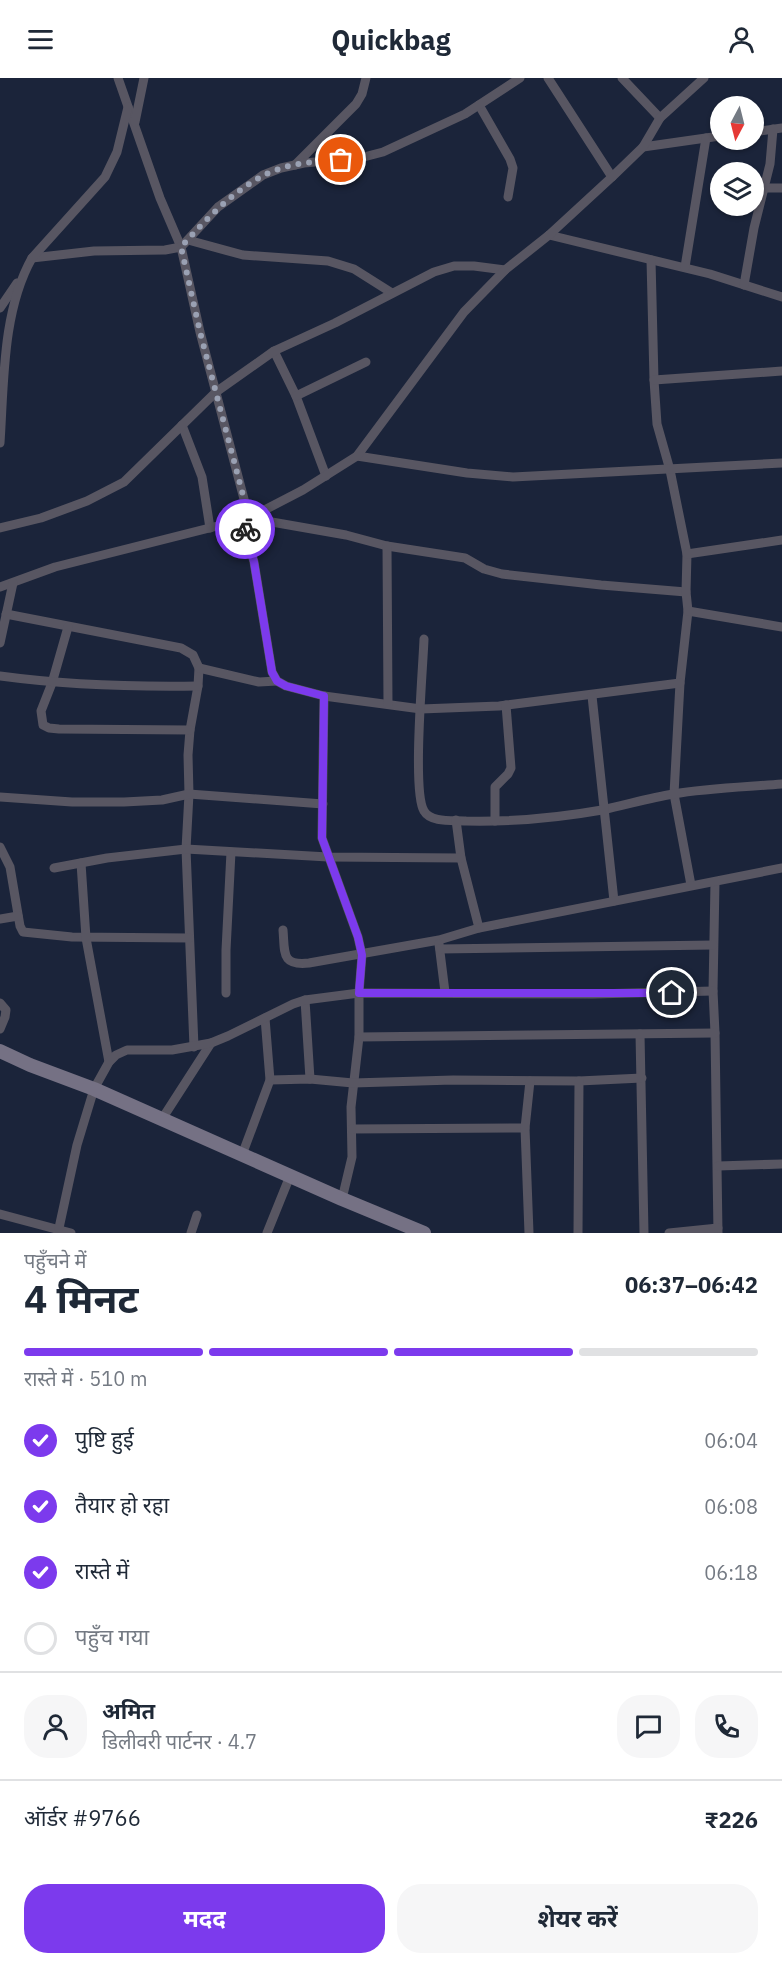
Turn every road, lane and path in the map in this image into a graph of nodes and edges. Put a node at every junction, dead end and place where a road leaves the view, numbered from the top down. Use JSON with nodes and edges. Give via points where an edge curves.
{"nodes":[{"id":1,"x":118,"y":78,"type":"edge"},
{"id":2,"x":144,"y":78,"type":"edge"},
{"id":3,"x":366,"y":78,"type":"edge"},
{"id":4,"x":520,"y":78,"type":"edge"},
{"id":5,"x":548,"y":78,"type":"edge"},
{"id":6,"x":622,"y":78,"type":"edge"},
{"id":7,"x":704,"y":78,"type":"edge"},
{"id":8,"x":479,"y":105,"type":"junction"},
{"id":9,"x":128,"y":107,"type":"junction"},
{"id":10,"x":660,"y":118,"type":"junction"},
{"id":11,"x":135,"y":124,"type":"junction"},
{"id":12,"x":777,"y":129,"type":"edge"},
{"id":13,"x":710,"y":137,"type":"edge"},
{"id":14,"x":706,"y":138,"type":"junction"},
{"id":15,"x":643,"y":147,"type":"junction"},
{"id":16,"x":295,"y":165,"type":"junction"},
{"id":17,"x":612,"y":177,"type":"junction"},
{"id":18,"x":764,"y":188,"type":"joint"},
{"id":19,"x":782,"y":188,"type":"edge"},
{"id":20,"x":508,"y":197,"type":"dead end"},
{"id":21,"x":758,"y":216,"type":"edge"},
{"id":22,"x":549,"y":235,"type":"junction"},
{"id":23,"x":184,"y":243,"type":"junction"},
{"id":24,"x":32,"y":258,"type":"junction"},
{"id":25,"x":651,"y":260,"type":"junction"},
{"id":26,"x":685,"y":267,"type":"junction"},
{"id":27,"x":506,"y":270,"type":"junction"},
{"id":28,"x":23,"y":274,"type":"junction"},
{"id":29,"x":744,"y":285,"type":"junction"},
{"id":30,"x":392,"y":292,"type":"junction"},
{"id":31,"x":782,"y":297,"type":"edge"},
{"id":32,"x":0,"y":308,"type":"edge"},
{"id":33,"x":274,"y":351,"type":"junction"},
{"id":34,"x":366,"y":362,"type":"dead end"},
{"id":35,"x":782,"y":371,"type":"edge"},
{"id":36,"x":654,"y":380,"type":"junction"},
{"id":37,"x":216,"y":392,"type":"junction"},
{"id":38,"x":296,"y":396,"type":"junction"},
{"id":39,"x":182,"y":425,"type":"junction"},
{"id":40,"x":0,"y":443,"type":"edge"},
{"id":41,"x":357,"y":456,"type":"junction"},
{"id":42,"x":782,"y":463,"type":"edge"},
{"id":43,"x":670,"y":470,"type":"junction"},
{"id":44,"x":326,"y":476,"type":"junction"},
{"id":45,"x":246,"y":519,"type":"junction"},
{"id":46,"x":0,"y":528,"type":"edge"},
{"id":47,"x":210,"y":528,"type":"junction"},
{"id":48,"x":782,"y":540,"type":"edge"},
{"id":49,"x":387,"y":546,"type":"junction"},
{"id":50,"x":687,"y":554,"type":"junction"},
{"id":51,"x":13,"y":583,"type":"junction"},
{"id":52,"x":0,"y":587,"type":"edge"},
{"id":53,"x":686,"y":592,"type":"junction"},
{"id":54,"x":688,"y":611,"type":"junction"},
{"id":55,"x":6,"y":614,"type":"junction"},
{"id":56,"x":68,"y":627,"type":"junction"},
{"id":57,"x":782,"y":627,"type":"edge"},
{"id":58,"x":424,"y":639,"type":"dead end"},
{"id":59,"x":0,"y":644,"type":"edge"},
{"id":60,"x":199,"y":668,"type":"junction"},
{"id":61,"x":0,"y":676,"type":"edge"},
{"id":62,"x":277,"y":681,"type":"junction"},
{"id":63,"x":52,"y":683,"type":"junction"},
{"id":64,"x":680,"y":683,"type":"junction"},
{"id":65,"x":198,"y":686,"type":"junction"},
{"id":66,"x":324,"y":696,"type":"junction"},
{"id":67,"x":591,"y":696,"type":"junction"},
{"id":68,"x":388,"y":704,"type":"junction"},
{"id":69,"x":506,"y":705,"type":"junction"},
{"id":70,"x":421,"y":709,"type":"junction"},
{"id":71,"x":190,"y":730,"type":"junction"},
{"id":72,"x":782,"y":784,"type":"edge"},
{"id":73,"x":189,"y":794,"type":"junction"},
{"id":74,"x":675,"y":794,"type":"junction"},
{"id":75,"x":0,"y":797,"type":"edge"},
{"id":76,"x":323,"y":804,"type":"junction"},
{"id":77,"x":603,"y":810,"type":"junction"},
{"id":78,"x":456,"y":820,"type":"junction"},
{"id":79,"x":495,"y":821,"type":"junction"},
{"id":80,"x":0,"y":847,"type":"edge"},
{"id":81,"x":186,"y":849,"type":"junction"},
{"id":82,"x":231,"y":852,"type":"junction"},
{"id":83,"x":328,"y":857,"type":"junction"},
{"id":84,"x":461,"y":858,"type":"junction"},
{"id":85,"x":81,"y":863,"type":"junction"},
{"id":86,"x":54,"y":868,"type":"dead end"},
{"id":87,"x":782,"y":868,"type":"edge"},
{"id":88,"x":715,"y":882,"type":"junction"},
{"id":89,"x":691,"y":885,"type":"junction"},
{"id":90,"x":614,"y":901,"type":"junction"},
{"id":91,"x":18,"y":916,"type":"junction"},
{"id":92,"x":0,"y":919,"type":"edge"},
{"id":93,"x":479,"y":928,"type":"junction"},
{"id":94,"x":283,"y":930,"type":"dead end"},
{"id":95,"x":86,"y":938,"type":"junction"},
{"id":96,"x":189,"y":938,"type":"junction"},
{"id":97,"x":440,"y":945,"type":"junction"},
{"id":98,"x":713,"y":945,"type":"junction"},
{"id":99,"x":362,"y":955,"type":"junction"},
{"id":100,"x":713,"y":991,"type":"junction"},
{"id":101,"x":445,"y":992,"type":"junction"},
{"id":102,"x":226,"y":993,"type":"dead end"},
{"id":103,"x":359,"y":993,"type":"junction"},
{"id":104,"x":305,"y":1000,"type":"junction"},
{"id":105,"x":0,"y":1003,"type":"edge"},
{"id":106,"x":265,"y":1018,"type":"junction"},
{"id":107,"x":0,"y":1029,"type":"edge"},
{"id":108,"x":715,"y":1033,"type":"junction"},
{"id":109,"x":640,"y":1034,"type":"junction"},
{"id":110,"x":359,"y":1037,"type":"junction"},
{"id":111,"x":211,"y":1043,"type":"junction"},
{"id":112,"x":194,"y":1047,"type":"junction"},
{"id":113,"x":1,"y":1053,"type":"edge"},
{"id":114,"x":109,"y":1062,"type":"junction"},
{"id":115,"x":642,"y":1078,"type":"junction"},
{"id":116,"x":310,"y":1079,"type":"junction"},
{"id":117,"x":270,"y":1080,"type":"junction"},
{"id":118,"x":530,"y":1081,"type":"junction"},
{"id":119,"x":579,"y":1081,"type":"junction"},
{"id":120,"x":352,"y":1083,"type":"junction"},
{"id":121,"x":94,"y":1089,"type":"junction"},
{"id":122,"x":162,"y":1119,"type":"junction"},
{"id":123,"x":352,"y":1128,"type":"junction"},
{"id":124,"x":525,"y":1128,"type":"junction"},
{"id":125,"x":242,"y":1155,"type":"junction"},
{"id":126,"x":782,"y":1164,"type":"edge"},
{"id":127,"x":718,"y":1166,"type":"junction"},
{"id":128,"x":290,"y":1176,"type":"junction"},
{"id":129,"x":342,"y":1199,"type":"junction"},
{"id":130,"x":0,"y":1214,"type":"edge"},
{"id":131,"x":197,"y":1215,"type":"dead end"},
{"id":132,"x":59,"y":1228,"type":"junction"},
{"id":133,"x":718,"y":1231,"type":"edge"},
{"id":134,"x":72,"y":1233,"type":"edge"},
{"id":135,"x":191,"y":1233,"type":"edge"},
{"id":136,"x":267,"y":1233,"type":"edge"},
{"id":137,"x":424,"y":1233,"type":"edge"},
{"id":138,"x":529,"y":1233,"type":"edge"},
{"id":139,"x":578,"y":1233,"type":"edge"},
{"id":140,"x":644,"y":1233,"type":"edge"},
{"id":141,"x":669,"y":1233,"type":"edge"}],
"edges":[{"from":1,"to":9,"type":"street"},
{"from":2,"to":11,"type":"street"},
{"from":3,"to":16,"type":"street","via":[[356,104]]},
{"from":4,"to":8,"type":"street"},
{"from":5,"to":17,"type":"street"},
{"from":6,"to":10,"type":"street"},
{"from":7,"to":10,"type":"street"},
{"from":8,"to":16,"type":"street","via":[[383,152]]},
{"from":8,"to":20,"type":"street","via":[[513,168]]},
{"from":9,"to":11,"type":"street"},
{"from":9,"to":24,"type":"street","via":[[117,152],[105,177]]},
{"from":10,"to":15,"type":"street"},
{"from":11,"to":23,"type":"street","via":[[160,198]]},
{"from":12,"to":18,"type":"street"},
{"from":13,"to":14,"type":"street"},
{"from":14,"to":15,"type":"street"},
{"from":14,"to":26,"type":"street"},
{"from":15,"to":17,"type":"street"},
{"from":16,"to":23,"type":"street","via":[[263,176],[218,207]]},
{"from":17,"to":22,"type":"street"},
{"from":18,"to":19,"type":"street"},
{"from":21,"to":29,"type":"street"},
{"from":22,"to":25,"type":"street"},
{"from":22,"to":27,"type":"street"},
{"from":23,"to":24,"type":"street","via":[[165,250],[94,251]]},
{"from":23,"to":30,"type":"street","via":[[243,255],[328,261],[354,269]]},
{"from":23,"to":37,"type":"street"},
{"from":24,"to":28,"type":"street"},
{"from":25,"to":26,"type":"street"},
{"from":25,"to":36,"type":"street"},
{"from":26,"to":29,"type":"street"},
{"from":27,"to":30,"type":"street","via":[[454,266]]},
{"from":27,"to":41,"type":"street","via":[[464,312]]},
{"from":28,"to":32,"type":"street"},
{"from":28,"to":40,"type":"street","via":[[6,346]]},
{"from":29,"to":31,"type":"street"},
{"from":30,"to":33,"type":"street"},
{"from":33,"to":37,"type":"street"},
{"from":33,"to":38,"type":"street"},
{"from":34,"to":38,"type":"street"},
{"from":35,"to":36,"type":"street"},
{"from":36,"to":43,"type":"street","via":[[657,424]]},
{"from":37,"to":39,"type":"street"},
{"from":37,"to":45,"type":"street"},
{"from":38,"to":44,"type":"street"},
{"from":39,"to":46,"type":"street","via":[[137,472],[107,492],[41,518]]},
{"from":39,"to":47,"type":"street","via":[[202,477]]},
{"from":41,"to":43,"type":"street","via":[[513,477]]},
{"from":41,"to":44,"type":"street"},
{"from":42,"to":43,"type":"street"},
{"from":43,"to":50,"type":"street"},
{"from":44,"to":45,"type":"street"},
{"from":45,"to":47,"type":"street"},
{"from":45,"to":49,"type":"street","via":[[346,535]]},
{"from":45,"to":62,"type":"street","via":[[272,672]]},
{"from":47,"to":51,"type":"street","via":[[55,567]]},
{"from":48,"to":50,"type":"street"},
{"from":49,"to":53,"type":"street","via":[[465,558],[502,574]]},
{"from":49,"to":68,"type":"street"},
{"from":50,"to":53,"type":"street"},
{"from":51,"to":52,"type":"street"},
{"from":51,"to":55,"type":"street"},
{"from":53,"to":54,"type":"street"},
{"from":54,"to":57,"type":"street"},
{"from":54,"to":64,"type":"street"},
{"from":55,"to":56,"type":"street"},
{"from":55,"to":59,"type":"street"},
{"from":56,"to":60,"type":"street","via":[[181,648],[193,655]]},
{"from":56,"to":63,"type":"street"},
{"from":58,"to":70,"type":"street"},
{"from":60,"to":62,"type":"street","via":[[249,680]]},
{"from":60,"to":65,"type":"street"},
{"from":61,"to":63,"type":"street"},
{"from":62,"to":66,"type":"street"},
{"from":63,"to":65,"type":"street"},
{"from":63,"to":71,"type":"street","via":[[41,711],[43,724],[49,728]]},
{"from":64,"to":67,"type":"street"},
{"from":64,"to":74,"type":"street"},
{"from":65,"to":71,"type":"street"},
{"from":66,"to":68,"type":"street"},
{"from":66,"to":76,"type":"street"},
{"from":67,"to":69,"type":"street"},
{"from":67,"to":77,"type":"street"},
{"from":68,"to":70,"type":"street"},
{"from":69,"to":70,"type":"street"},
{"from":69,"to":79,"type":"street","via":[[510,768],[495,788]]},
{"from":70,"to":78,"type":"street","via":[[420,802],[430,818]]},
{"from":71,"to":73,"type":"street"},
{"from":72,"to":74,"type":"street"},
{"from":73,"to":75,"type":"street","via":[[124,802]]},
{"from":73,"to":76,"type":"street"},
{"from":73,"to":81,"type":"street"},
{"from":74,"to":77,"type":"street"},
{"from":74,"to":89,"type":"street"},
{"from":76,"to":83,"type":"street","via":[[322,838]]},
{"from":77,"to":79,"type":"street"},
{"from":77,"to":90,"type":"street"},
{"from":78,"to":79,"type":"street"},
{"from":78,"to":84,"type":"street"},
{"from":80,"to":91,"type":"street","via":[[10,867]]},
{"from":81,"to":82,"type":"street"},
{"from":81,"to":85,"type":"street"},
{"from":81,"to":96,"type":"street"},
{"from":82,"to":83,"type":"street"},
{"from":82,"to":102,"type":"street"},
{"from":83,"to":84,"type":"street"},
{"from":83,"to":99,"type":"street"},
{"from":84,"to":93,"type":"street"},
{"from":85,"to":86,"type":"street"},
{"from":85,"to":95,"type":"street"},
{"from":87,"to":88,"type":"street"},
{"from":88,"to":89,"type":"street"},
{"from":88,"to":98,"type":"street"},
{"from":89,"to":90,"type":"street"},
{"from":90,"to":93,"type":"street"},
{"from":91,"to":92,"type":"street"},
{"from":91,"to":95,"type":"street","via":[[23,932]]},
{"from":93,"to":97,"type":"street"},
{"from":94,"to":99,"type":"street","via":[[289,962]]},
{"from":95,"to":96,"type":"street"},
{"from":95,"to":114,"type":"street"},
{"from":96,"to":112,"type":"street"},
{"from":97,"to":98,"type":"street"},
{"from":97,"to":99,"type":"street"},
{"from":97,"to":101,"type":"street"},
{"from":98,"to":100,"type":"street"},
{"from":99,"to":103,"type":"street"},
{"from":100,"to":101,"type":"street"},
{"from":100,"to":108,"type":"street"},
{"from":101,"to":103,"type":"street"},
{"from":103,"to":104,"type":"street"},
{"from":103,"to":110,"type":"street"},
{"from":104,"to":106,"type":"street"},
{"from":104,"to":116,"type":"street"},
{"from":105,"to":107,"type":"street","via":[[6,1010]]},
{"from":106,"to":111,"type":"street"},
{"from":106,"to":117,"type":"street"},
{"from":108,"to":109,"type":"street"},
{"from":108,"to":127,"type":"street"},
{"from":109,"to":110,"type":"street"},
{"from":109,"to":115,"type":"street"},
{"from":110,"to":120,"type":"street"},
{"from":111,"to":112,"type":"street"},
{"from":111,"to":122,"type":"street"},
{"from":112,"to":114,"type":"street","via":[[127,1050]]},
{"from":113,"to":121,"type":"street"},
{"from":114,"to":121,"type":"street"},
{"from":115,"to":119,"type":"street"},
{"from":115,"to":140,"type":"street"},
{"from":116,"to":117,"type":"street"},
{"from":116,"to":120,"type":"street"},
{"from":117,"to":125,"type":"street"},
{"from":118,"to":119,"type":"street"},
{"from":118,"to":120,"type":"street"},
{"from":118,"to":124,"type":"street"},
{"from":119,"to":139,"type":"street"},
{"from":120,"to":123,"type":"street"},
{"from":121,"to":122,"type":"street"},
{"from":121,"to":132,"type":"street"},
{"from":122,"to":125,"type":"street"},
{"from":123,"to":124,"type":"street"},
{"from":123,"to":129,"type":"street","via":[[352,1157]]},
{"from":124,"to":138,"type":"street"},
{"from":125,"to":128,"type":"street"},
{"from":126,"to":127,"type":"street"},
{"from":127,"to":133,"type":"street"},
{"from":128,"to":129,"type":"street"},
{"from":128,"to":136,"type":"street"},
{"from":129,"to":137,"type":"street"},
{"from":130,"to":132,"type":"street"},
{"from":131,"to":135,"type":"street"},
{"from":132,"to":134,"type":"street"},
{"from":133,"to":141,"type":"street"}]}
